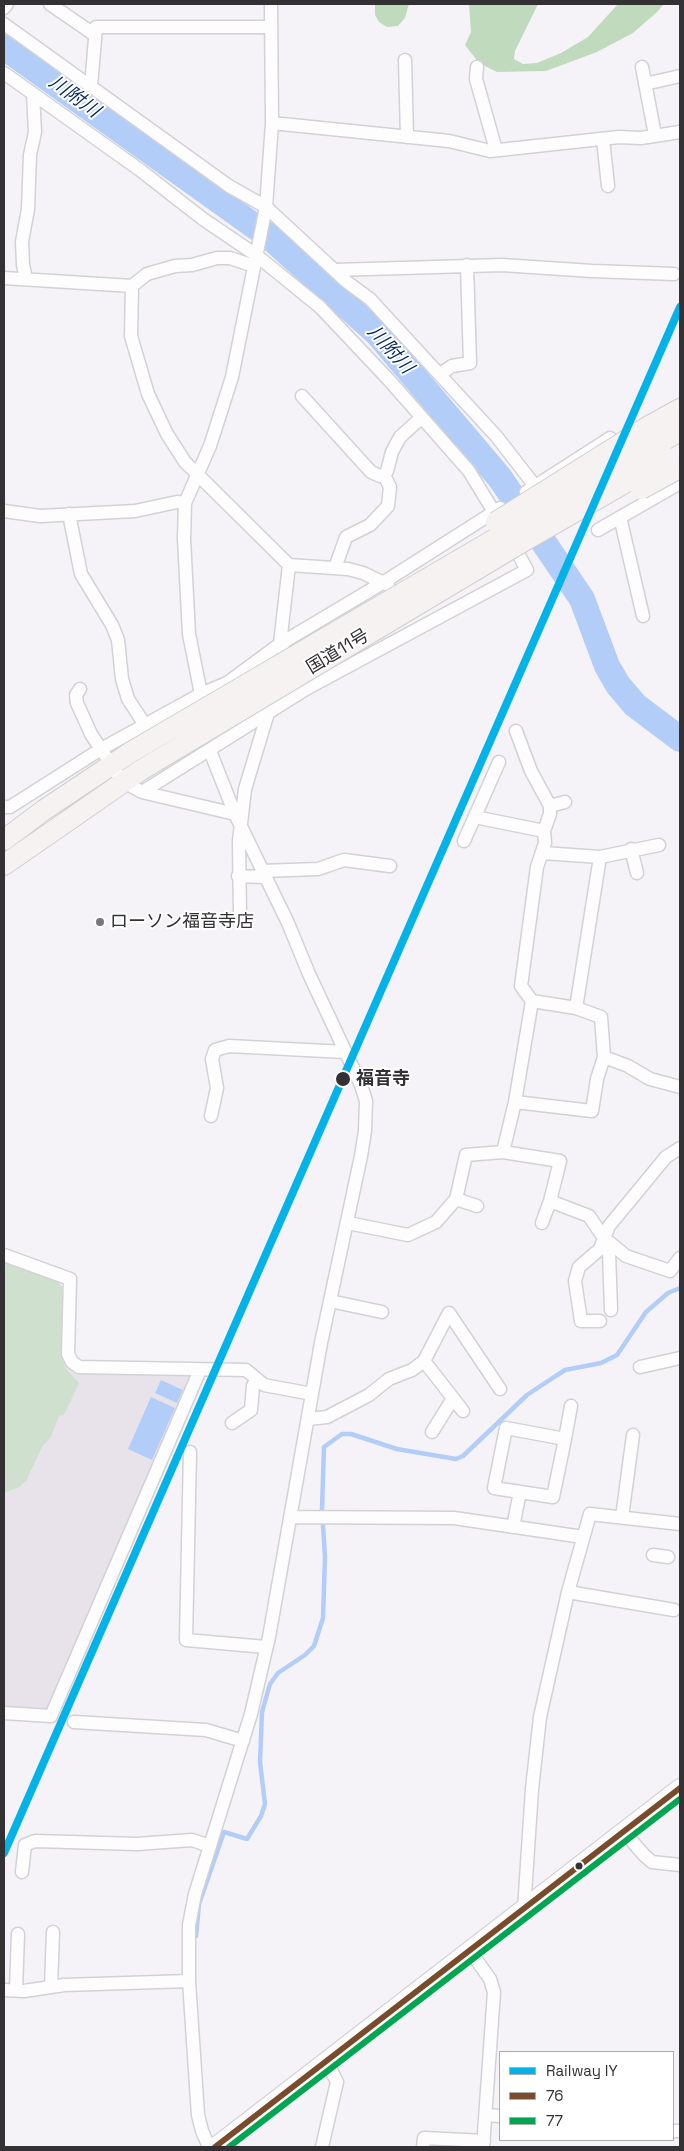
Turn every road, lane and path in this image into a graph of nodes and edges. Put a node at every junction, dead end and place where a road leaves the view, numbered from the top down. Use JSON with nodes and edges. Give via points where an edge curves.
{"nodes":[{"id":1,"x":6,"y":4,"type":"edge"},
{"id":2,"x":50,"y":4,"type":"edge"},
{"id":3,"x":271,"y":4,"type":"edge"},
{"id":4,"x":4,"y":8,"type":"edge"},
{"id":5,"x":4,"y":24,"type":"edge"},
{"id":6,"x":271,"y":27,"type":"junction"},
{"id":7,"x":96,"y":36,"type":"junction"},
{"id":8,"x":405,"y":60,"type":"dead end"},
{"id":9,"x":477,"y":67,"type":"dead end"},
{"id":10,"x":642,"y":67,"type":"dead end"},
{"id":11,"x":4,"y":73,"type":"edge"},
{"id":12,"x":680,"y":76,"type":"edge"},
{"id":13,"x":645,"y":84,"type":"junction"},
{"id":14,"x":90,"y":86,"type":"junction"},
{"id":15,"x":33,"y":94,"type":"junction"},
{"id":16,"x":272,"y":124,"type":"junction"},
{"id":17,"x":680,"y":132,"type":"edge"},
{"id":18,"x":655,"y":135,"type":"junction"},
{"id":19,"x":407,"y":137,"type":"junction"},
{"id":20,"x":603,"y":139,"type":"junction"},
{"id":21,"x":496,"y":150,"type":"junction"},
{"id":22,"x":608,"y":186,"type":"dead end"},
{"id":23,"x":265,"y":211,"type":"junction"},
{"id":24,"x":256,"y":256,"type":"junction"},
{"id":25,"x":466,"y":265,"type":"junction"},
{"id":26,"x":336,"y":270,"type":"junction"},
{"id":27,"x":674,"y":274,"type":"dead end"},
{"id":28,"x":4,"y":278,"type":"edge"},
{"id":29,"x":26,"y":278,"type":"junction"},
{"id":30,"x":132,"y":286,"type":"junction"},
{"id":31,"x":440,"y":374,"type":"junction"},
{"id":32,"x":302,"y":396,"type":"dead end"},
{"id":33,"x":680,"y":404,"type":"edge"},
{"id":34,"x":421,"y":418,"type":"junction"},
{"id":35,"x":643,"y":422,"type":"dead end"},
{"id":36,"x":680,"y":431,"type":"edge"},
{"id":37,"x":610,"y":438,"type":"dead end"},
{"id":38,"x":680,"y":451,"type":"edge"},
{"id":39,"x":680,"y":467,"type":"edge"},
{"id":40,"x":198,"y":474,"type":"junction"},
{"id":41,"x":384,"y":475,"type":"junction"},
{"id":42,"x":680,"y":483,"type":"edge"},
{"id":43,"x":534,"y":487,"type":"junction"},
{"id":44,"x":185,"y":503,"type":"junction"},
{"id":45,"x":499,"y":509,"type":"junction"},
{"id":46,"x":4,"y":511,"type":"edge"},
{"id":47,"x":69,"y":514,"type":"junction"},
{"id":48,"x":620,"y":517,"type":"junction"},
{"id":49,"x":598,"y":530,"type":"dead end"},
{"id":50,"x":289,"y":565,"type":"junction"},
{"id":51,"x":335,"y":568,"type":"junction"},
{"id":52,"x":384,"y":582,"type":"junction"},
{"id":53,"x":422,"y":592,"type":"junction"},
{"id":54,"x":643,"y":616,"type":"dead end"},
{"id":55,"x":434,"y":620,"type":"junction"},
{"id":56,"x":280,"y":644,"type":"junction"},
{"id":57,"x":80,"y":689,"type":"dead end"},
{"id":58,"x":306,"y":689,"type":"junction"},
{"id":59,"x":201,"y":694,"type":"junction"},
{"id":60,"x":268,"y":713,"type":"junction"},
{"id":61,"x":145,"y":725,"type":"junction"},
{"id":62,"x":516,"y":731,"type":"dead end"},
{"id":63,"x":210,"y":750,"type":"junction"},
{"id":64,"x":499,"y":762,"type":"dead end"},
{"id":65,"x":112,"y":765,"type":"junction"},
{"id":66,"x":142,"y":792,"type":"junction"},
{"id":67,"x":565,"y":802,"type":"dead end"},
{"id":68,"x":550,"y":806,"type":"junction"},
{"id":69,"x":4,"y":807,"type":"edge"},
{"id":70,"x":475,"y":817,"type":"junction"},
{"id":71,"x":237,"y":820,"type":"junction"},
{"id":72,"x":544,"y":831,"type":"junction"},
{"id":73,"x":4,"y":840,"type":"edge"},
{"id":74,"x":464,"y":841,"type":"dead end"},
{"id":75,"x":660,"y":845,"type":"dead end"},
{"id":76,"x":631,"y":849,"type":"junction"},
{"id":77,"x":543,"y":854,"type":"junction"},
{"id":78,"x":600,"y":857,"type":"junction"},
{"id":79,"x":4,"y":866,"type":"edge"},
{"id":80,"x":390,"y":866,"type":"dead end"},
{"id":81,"x":636,"y":873,"type":"dead end"},
{"id":82,"x":264,"y":874,"type":"junction"},
{"id":83,"x":238,"y":876,"type":"junction"},
{"id":84,"x":240,"y":918,"type":"dead end"},
{"id":85,"x":532,"y":1001,"type":"junction"},
{"id":86,"x":576,"y":1008,"type":"junction"},
{"id":87,"x":345,"y":1052,"type":"junction"},
{"id":88,"x":604,"y":1057,"type":"junction"},
{"id":89,"x":680,"y":1087,"type":"edge"},
{"id":90,"x":515,"y":1102,"type":"junction"},
{"id":91,"x":211,"y":1116,"type":"dead end"},
{"id":92,"x":680,"y":1148,"type":"edge"},
{"id":93,"x":503,"y":1152,"type":"junction"},
{"id":94,"x":456,"y":1199,"type":"junction"},
{"id":95,"x":550,"y":1201,"type":"junction"},
{"id":96,"x":477,"y":1206,"type":"dead end"},
{"id":97,"x":348,"y":1223,"type":"junction"},
{"id":98,"x":542,"y":1223,"type":"dead end"},
{"id":99,"x":604,"y":1238,"type":"junction"},
{"id":100,"x":4,"y":1255,"type":"edge"},
{"id":101,"x":680,"y":1258,"type":"edge"},
{"id":102,"x":675,"y":1273,"type":"edge"},
{"id":103,"x":330,"y":1301,"type":"junction"},
{"id":104,"x":611,"y":1310,"type":"dead end"},
{"id":105,"x":382,"y":1312,"type":"dead end"},
{"id":106,"x":600,"y":1321,"type":"dead end"},
{"id":107,"x":680,"y":1358,"type":"edge"},
{"id":108,"x":424,"y":1360,"type":"junction"},
{"id":109,"x":640,"y":1367,"type":"dead end"},
{"id":110,"x":200,"y":1370,"type":"junction"},
{"id":111,"x":257,"y":1379,"type":"junction"},
{"id":112,"x":499,"y":1381,"type":"dead end"},
{"id":113,"x":312,"y":1394,"type":"junction"},
{"id":114,"x":452,"y":1400,"type":"junction"},
{"id":115,"x":571,"y":1406,"type":"dead end"},
{"id":116,"x":464,"y":1411,"type":"dead end"},
{"id":117,"x":308,"y":1419,"type":"junction"},
{"id":118,"x":232,"y":1423,"type":"dead end"},
{"id":119,"x":432,"y":1432,"type":"dead end"},
{"id":120,"x":633,"y":1435,"type":"dead end"},
{"id":121,"x":564,"y":1439,"type":"junction"},
{"id":122,"x":190,"y":1452,"type":"dead end"},
{"id":123,"x":520,"y":1492,"type":"junction"},
{"id":124,"x":290,"y":1517,"type":"junction"},
{"id":125,"x":622,"y":1517,"type":"junction"},
{"id":126,"x":680,"y":1524,"type":"edge"},
{"id":127,"x":513,"y":1527,"type":"junction"},
{"id":128,"x":583,"y":1537,"type":"junction"},
{"id":129,"x":653,"y":1555,"type":"dead end"},
{"id":130,"x":668,"y":1557,"type":"dead end"},
{"id":131,"x":568,"y":1592,"type":"junction"},
{"id":132,"x":674,"y":1610,"type":"dead end"},
{"id":133,"x":266,"y":1647,"type":"junction"},
{"id":134,"x":4,"y":1713,"type":"edge"},
{"id":135,"x":74,"y":1722,"type":"dead end"},
{"id":136,"x":243,"y":1741,"type":"junction"},
{"id":137,"x":680,"y":1788,"type":"edge"},
{"id":138,"x":624,"y":1832,"type":"junction"},
{"id":139,"x":210,"y":1846,"type":"junction"},
{"id":140,"x":680,"y":1865,"type":"edge"},
{"id":141,"x":22,"y":1872,"type":"dead end"},
{"id":142,"x":524,"y":1909,"type":"junction"},
{"id":143,"x":53,"y":1932,"type":"dead end"},
{"id":144,"x":18,"y":1934,"type":"dead end"},
{"id":145,"x":470,"y":1951,"type":"junction"},
{"id":146,"x":189,"y":1981,"type":"junction"},
{"id":147,"x":50,"y":1987,"type":"junction"},
{"id":148,"x":10,"y":1990,"type":"edge"},
{"id":149,"x":327,"y":2062,"type":"junction"},
{"id":150,"x":486,"y":2115,"type":"junction"},
{"id":151,"x":499,"y":2116,"type":"edge"},
{"id":152,"x":484,"y":2144,"type":"edge"},
{"id":153,"x":209,"y":2147,"type":"edge"},
{"id":154,"x":214,"y":2147,"type":"edge"},
{"id":155,"x":322,"y":2147,"type":"edge"},
{"id":156,"x":423,"y":2147,"type":"edge"}],
"edges":[{"from":1,"to":4,"type":"street"},
{"from":2,"to":7,"type":"street"},
{"from":3,"to":6,"type":"street"},
{"from":5,"to":14,"type":"street"},
{"from":6,"to":7,"type":"street","via":[[96,27]]},
{"from":6,"to":16,"type":"street"},
{"from":7,"to":14,"type":"street"},
{"from":8,"to":19,"type":"street"},
{"from":9,"to":21,"type":"street","via":[[476,79]]},
{"from":10,"to":13,"type":"street"},
{"from":11,"to":15,"type":"street"},
{"from":12,"to":13,"type":"street"},
{"from":13,"to":18,"type":"street"},
{"from":14,"to":23,"type":"street"},
{"from":15,"to":24,"type":"street"},
{"from":15,"to":29,"type":"street","via":[[35,132],[22,242]]},
{"from":16,"to":19,"type":"street"},
{"from":16,"to":23,"type":"street"},
{"from":17,"to":18,"type":"street"},
{"from":18,"to":20,"type":"street"},
{"from":19,"to":21,"type":"street"},
{"from":20,"to":21,"type":"street"},
{"from":20,"to":22,"type":"street"},
{"from":23,"to":24,"type":"street"},
{"from":23,"to":26,"type":"street"},
{"from":24,"to":30,"type":"street","via":[[217,258],[192,266],[159,269]]},
{"from":24,"to":34,"type":"street","via":[[320,307]]},
{"from":24,"to":40,"type":"street","via":[[232,377]]},
{"from":25,"to":26,"type":"street"},
{"from":25,"to":27,"type":"street"},
{"from":25,"to":31,"type":"street","via":[[470,363],[452,366]]},
{"from":26,"to":31,"type":"street","via":[[370,299]]},
{"from":28,"to":29,"type":"street"},
{"from":29,"to":30,"type":"street"},
{"from":30,"to":40,"type":"street","via":[[131,336],[148,394],[176,449]]},
{"from":31,"to":43,"type":"street","via":[[497,437]]},
{"from":32,"to":41,"type":"street","via":[[371,472]]},
{"from":33,"to":35,"type":"street"},
{"from":33,"to":53,"type":"highway","bridge":true,"via":[[451,551]]},
{"from":34,"to":41,"type":"street","via":[[400,437]]},
{"from":34,"to":45,"type":"street"},
{"from":36,"to":53,"type":"highway","name":"国道11号","bridge":true},
{"from":37,"to":43,"type":"street"},
{"from":38,"to":53,"type":"highway","name":"国道11号","bridge":true},
{"from":39,"to":53,"type":"highway","bridge":true,"via":[[469,586]]},
{"from":40,"to":44,"type":"street"},
{"from":40,"to":50,"type":"street"},
{"from":41,"to":51,"type":"street","via":[[390,487],[388,506],[370,525],[346,537]]},
{"from":42,"to":48,"type":"street"},
{"from":43,"to":45,"type":"street"},
{"from":44,"to":47,"type":"street"},
{"from":44,"to":59,"type":"street","via":[[189,634]]},
{"from":45,"to":52,"type":"street"},
{"from":45,"to":55,"type":"street","via":[[527,570]]},
{"from":46,"to":47,"type":"street","via":[[40,516]]},
{"from":47,"to":61,"type":"street","via":[[81,574],[112,624],[128,698]]},
{"from":48,"to":49,"type":"street"},
{"from":48,"to":54,"type":"street"},
{"from":50,"to":51,"type":"street"},
{"from":50,"to":56,"type":"street"},
{"from":51,"to":52,"type":"street","via":[[363,573]]},
{"from":52,"to":55,"type":"street"},
{"from":52,"to":56,"type":"street"},
{"from":53,"to":65,"type":"highway","name":"国道11号","bridge":true},
{"from":53,"to":65,"type":"highway","name":"国道11号","bridge":true,"via":[[141,770]]},
{"from":55,"to":58,"type":"street"},
{"from":56,"to":58,"type":"street"},
{"from":56,"to":59,"type":"street","via":[[227,683]]},
{"from":57,"to":65,"type":"street","via":[[76,695],[77,703],[91,734]]},
{"from":58,"to":60,"type":"street"},
{"from":59,"to":61,"type":"street"},
{"from":60,"to":63,"type":"street"},
{"from":60,"to":71,"type":"street"},
{"from":61,"to":65,"type":"street"},
{"from":62,"to":68,"type":"street","via":[[526,741],[531,771]]},
{"from":63,"to":66,"type":"street"},
{"from":63,"to":71,"type":"street"},
{"from":64,"to":70,"type":"street"},
{"from":65,"to":66,"type":"street"},
{"from":65,"to":69,"type":"street"},
{"from":65,"to":73,"type":"highway","name":"国道11号"},
{"from":65,"to":79,"type":"highway","name":"国道11号"},
{"from":66,"to":71,"type":"street"},
{"from":67,"to":68,"type":"street"},
{"from":68,"to":72,"type":"street"},
{"from":70,"to":72,"type":"street"},
{"from":70,"to":74,"type":"street"},
{"from":71,"to":82,"type":"street"},
{"from":71,"to":83,"type":"street"},
{"from":72,"to":77,"type":"street"},
{"from":75,"to":76,"type":"street"},
{"from":76,"to":78,"type":"street"},
{"from":76,"to":81,"type":"street"},
{"from":77,"to":78,"type":"street"},
{"from":77,"to":85,"type":"street","via":[[537,867],[521,986]]},
{"from":78,"to":86,"type":"street"},
{"from":80,"to":82,"type":"street","via":[[344,860],[318,869]]},
{"from":82,"to":83,"type":"street"},
{"from":82,"to":87,"type":"street"},
{"from":83,"to":84,"type":"street"},
{"from":85,"to":86,"type":"street"},
{"from":85,"to":90,"type":"street"},
{"from":86,"to":88,"type":"street","via":[[601,1017]]},
{"from":87,"to":91,"type":"street","via":[[229,1046],[215,1050],[212,1058],[217,1088]]},
{"from":87,"to":97,"type":"street","via":[[362,1085],[367,1115]]},
{"from":88,"to":89,"type":"street","via":[[650,1079]]},
{"from":88,"to":90,"type":"street","via":[[592,1111]]},
{"from":90,"to":93,"type":"street"},
{"from":92,"to":99,"type":"street","via":[[666,1157],[609,1226]]},
{"from":93,"to":94,"type":"street","via":[[466,1155]]},
{"from":93,"to":95,"type":"street","via":[[560,1161]]},
{"from":94,"to":96,"type":"street"},
{"from":94,"to":97,"type":"street","via":[[436,1222],[408,1235]]},
{"from":95,"to":98,"type":"street"},
{"from":95,"to":99,"type":"street","via":[[589,1216]]},
{"from":97,"to":103,"type":"street"},
{"from":99,"to":102,"type":"street","via":[[626,1256]]},
{"from":99,"to":104,"type":"street","via":[[608,1252]]},
{"from":99,"to":106,"type":"street","via":[[600,1249],[579,1267],[575,1281],[581,1321]]},
{"from":100,"to":110,"type":"street","via":[[70,1280],[68,1354],[78,1367]]},
{"from":101,"to":102,"type":"street"},
{"from":103,"to":105,"type":"street"},
{"from":103,"to":113,"type":"street"},
{"from":107,"to":109,"type":"street"},
{"from":108,"to":112,"type":"street","via":[[449,1314]]},
{"from":108,"to":114,"type":"street"},
{"from":108,"to":117,"type":"street","via":[[328,1417]]},
{"from":110,"to":111,"type":"street","via":[[246,1370]]},
{"from":110,"to":134,"type":"street","via":[[51,1716]]},
{"from":111,"to":113,"type":"street","via":[[264,1385]]},
{"from":111,"to":118,"type":"street","via":[[253,1386],[251,1410]]},
{"from":113,"to":117,"type":"street"},
{"from":114,"to":116,"type":"street"},
{"from":114,"to":119,"type":"street"},
{"from":115,"to":121,"type":"street"},
{"from":117,"to":124,"type":"street"},
{"from":120,"to":125,"type":"street"},
{"from":121,"to":123,"type":"street","via":[[553,1497]]},
{"from":121,"to":123,"type":"street","via":[[506,1428],[494,1488]]},
{"from":122,"to":133,"type":"street","via":[[186,1640]]},
{"from":123,"to":127,"type":"street"},
{"from":124,"to":127,"type":"street","via":[[454,1518]]},
{"from":124,"to":133,"type":"street"},
{"from":125,"to":126,"type":"street"},
{"from":125,"to":128,"type":"street","via":[[590,1514]]},
{"from":127,"to":128,"type":"street"},
{"from":128,"to":131,"type":"street"},
{"from":129,"to":130,"type":"street"},
{"from":131,"to":132,"type":"street"},
{"from":131,"to":142,"type":"street","via":[[540,1717]]},
{"from":133,"to":136,"type":"street"},
{"from":135,"to":136,"type":"street","via":[[206,1730]]},
{"from":136,"to":139,"type":"street"},
{"from":137,"to":138,"type":"main road"},
{"from":138,"to":140,"type":"street","via":[[652,1862]]},
{"from":138,"to":142,"type":"main road"},
{"from":139,"to":141,"type":"street","via":[[192,1840],[137,1844],[35,1841],[25,1845]]},
{"from":139,"to":146,"type":"street","via":[[189,1925]]},
{"from":142,"to":145,"type":"main road"},
{"from":143,"to":147,"type":"street"},
{"from":144,"to":148,"type":"street"},
{"from":145,"to":149,"type":"main road"},
{"from":145,"to":150,"type":"street","via":[[490,1979],[494,1992]]},
{"from":146,"to":147,"type":"street"},
{"from":146,"to":153,"type":"street","via":[[198,2115]]},
{"from":147,"to":148,"type":"street"},
{"from":149,"to":154,"type":"main road"},
{"from":149,"to":155,"type":"street","via":[[337,2082]]},
{"from":150,"to":151,"type":"street"},
{"from":150,"to":152,"type":"street"},
{"from":152,"to":156,"type":"street","via":[[424,2138]]}]}
